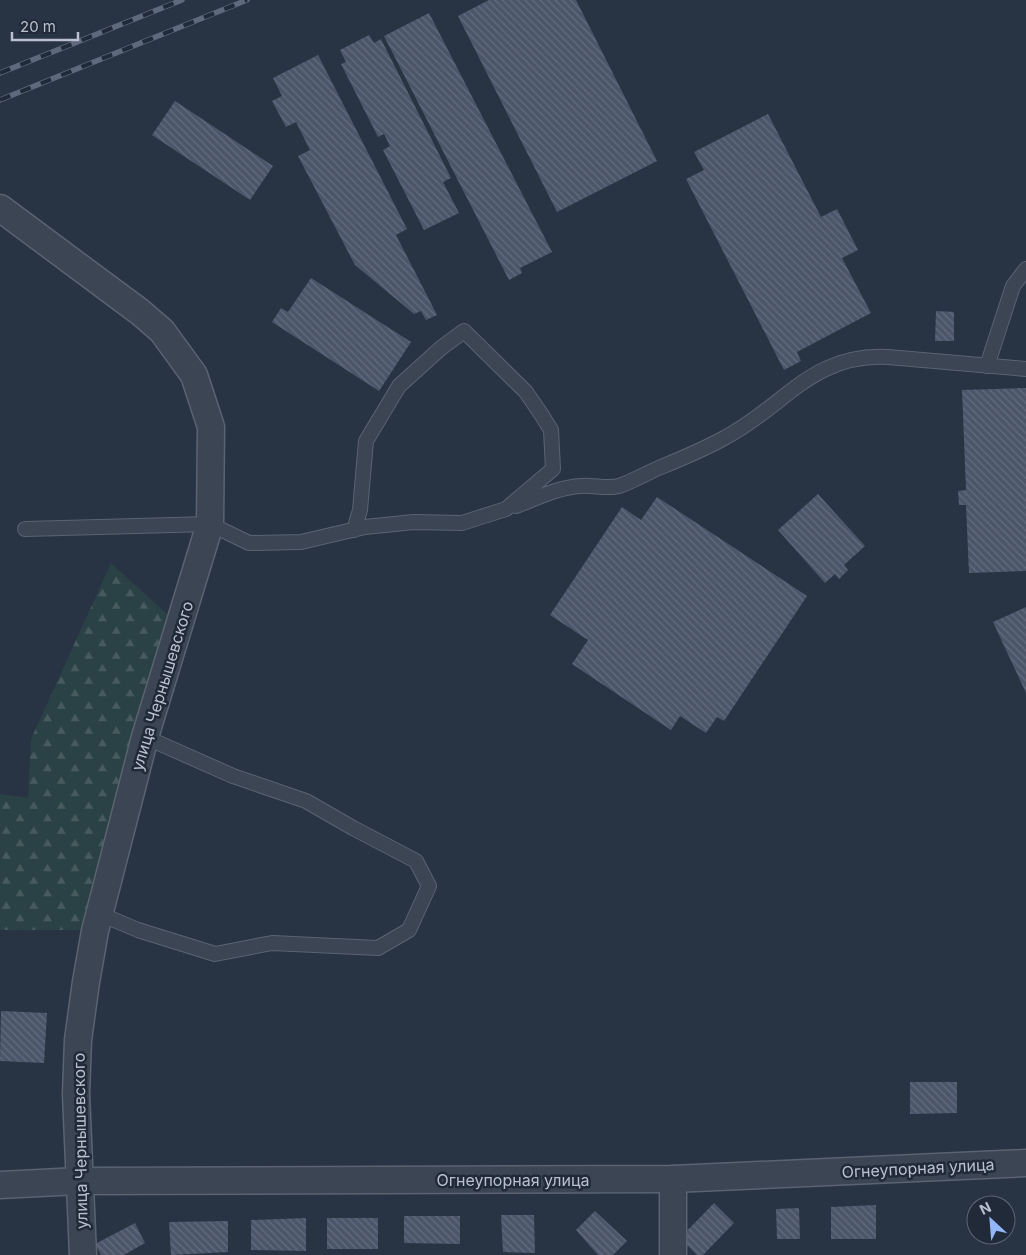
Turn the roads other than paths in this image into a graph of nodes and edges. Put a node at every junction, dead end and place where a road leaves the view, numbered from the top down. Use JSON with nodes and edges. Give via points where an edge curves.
{"nodes":[{"id":1,"x":0,"y":208,"type":"edge"},
{"id":2,"x":1026,"y":268,"type":"edge"},
{"id":3,"x":986,"y":366,"type":"junction"},
{"id":4,"x":1026,"y":369,"type":"edge"},
{"id":5,"x":506,"y":509,"type":"junction"},
{"id":6,"x":210,"y":524,"type":"junction"},
{"id":7,"x":25,"y":529,"type":"dead end"},
{"id":8,"x":354,"y":530,"type":"junction"},
{"id":9,"x":145,"y":737,"type":"junction"},
{"id":10,"x":100,"y":914,"type":"junction"},
{"id":11,"x":1026,"y":1163,"type":"edge"},
{"id":12,"x":673,"y":1179,"type":"junction"},
{"id":13,"x":79,"y":1181,"type":"junction"},
{"id":14,"x":0,"y":1185,"type":"edge"},
{"id":15,"x":83,"y":1255,"type":"edge"},
{"id":16,"x":673,"y":1255,"type":"edge"}],
"edges":[{"from":1,"to":6,"type":"street","name":"улица Чернышевского","via":[[140,312],[162,331],[180,354],[197,382],[211,427]]},
{"from":2,"to":3,"type":"lane","via":[[1013,286]]},
{"from":3,"to":4,"type":"lane"},
{"from":3,"to":5,"type":"lane","via":[[880,357],[853,360],[801,382],[727,437],[617,486],[580,486]]},
{"from":5,"to":8,"type":"lane","via":[[462,523],[414,522]]},
{"from":5,"to":8,"type":"lane","via":[[553,469],[551,430],[526,392],[464,331],[399,386],[366,441],[360,510]]},
{"from":6,"to":7,"type":"lane"},
{"from":6,"to":8,"type":"lane","via":[[249,543],[300,542]]},
{"from":6,"to":9,"type":"street","name":"улица Чернышевского"},
{"from":9,"to":10,"type":"street","name":"улица Чернышевского"},
{"from":9,"to":10,"type":"lane","via":[[233,776],[306,801],[416,861],[429,886],[409,930],[378,948],[272,944],[215,954],[138,930]]},
{"from":10,"to":13,"type":"street","name":"улица Чернышевского","via":[[78,1040]]},
{"from":11,"to":12,"type":"street","name":"Огнеупорная улица"},
{"from":12,"to":13,"type":"street","name":"Огнеупорная улица"},
{"from":12,"to":16,"type":"street"},
{"from":13,"to":14,"type":"street","name":"Огнеупорная улица"},
{"from":13,"to":15,"type":"street","name":"улица Чернышевского"}]}
